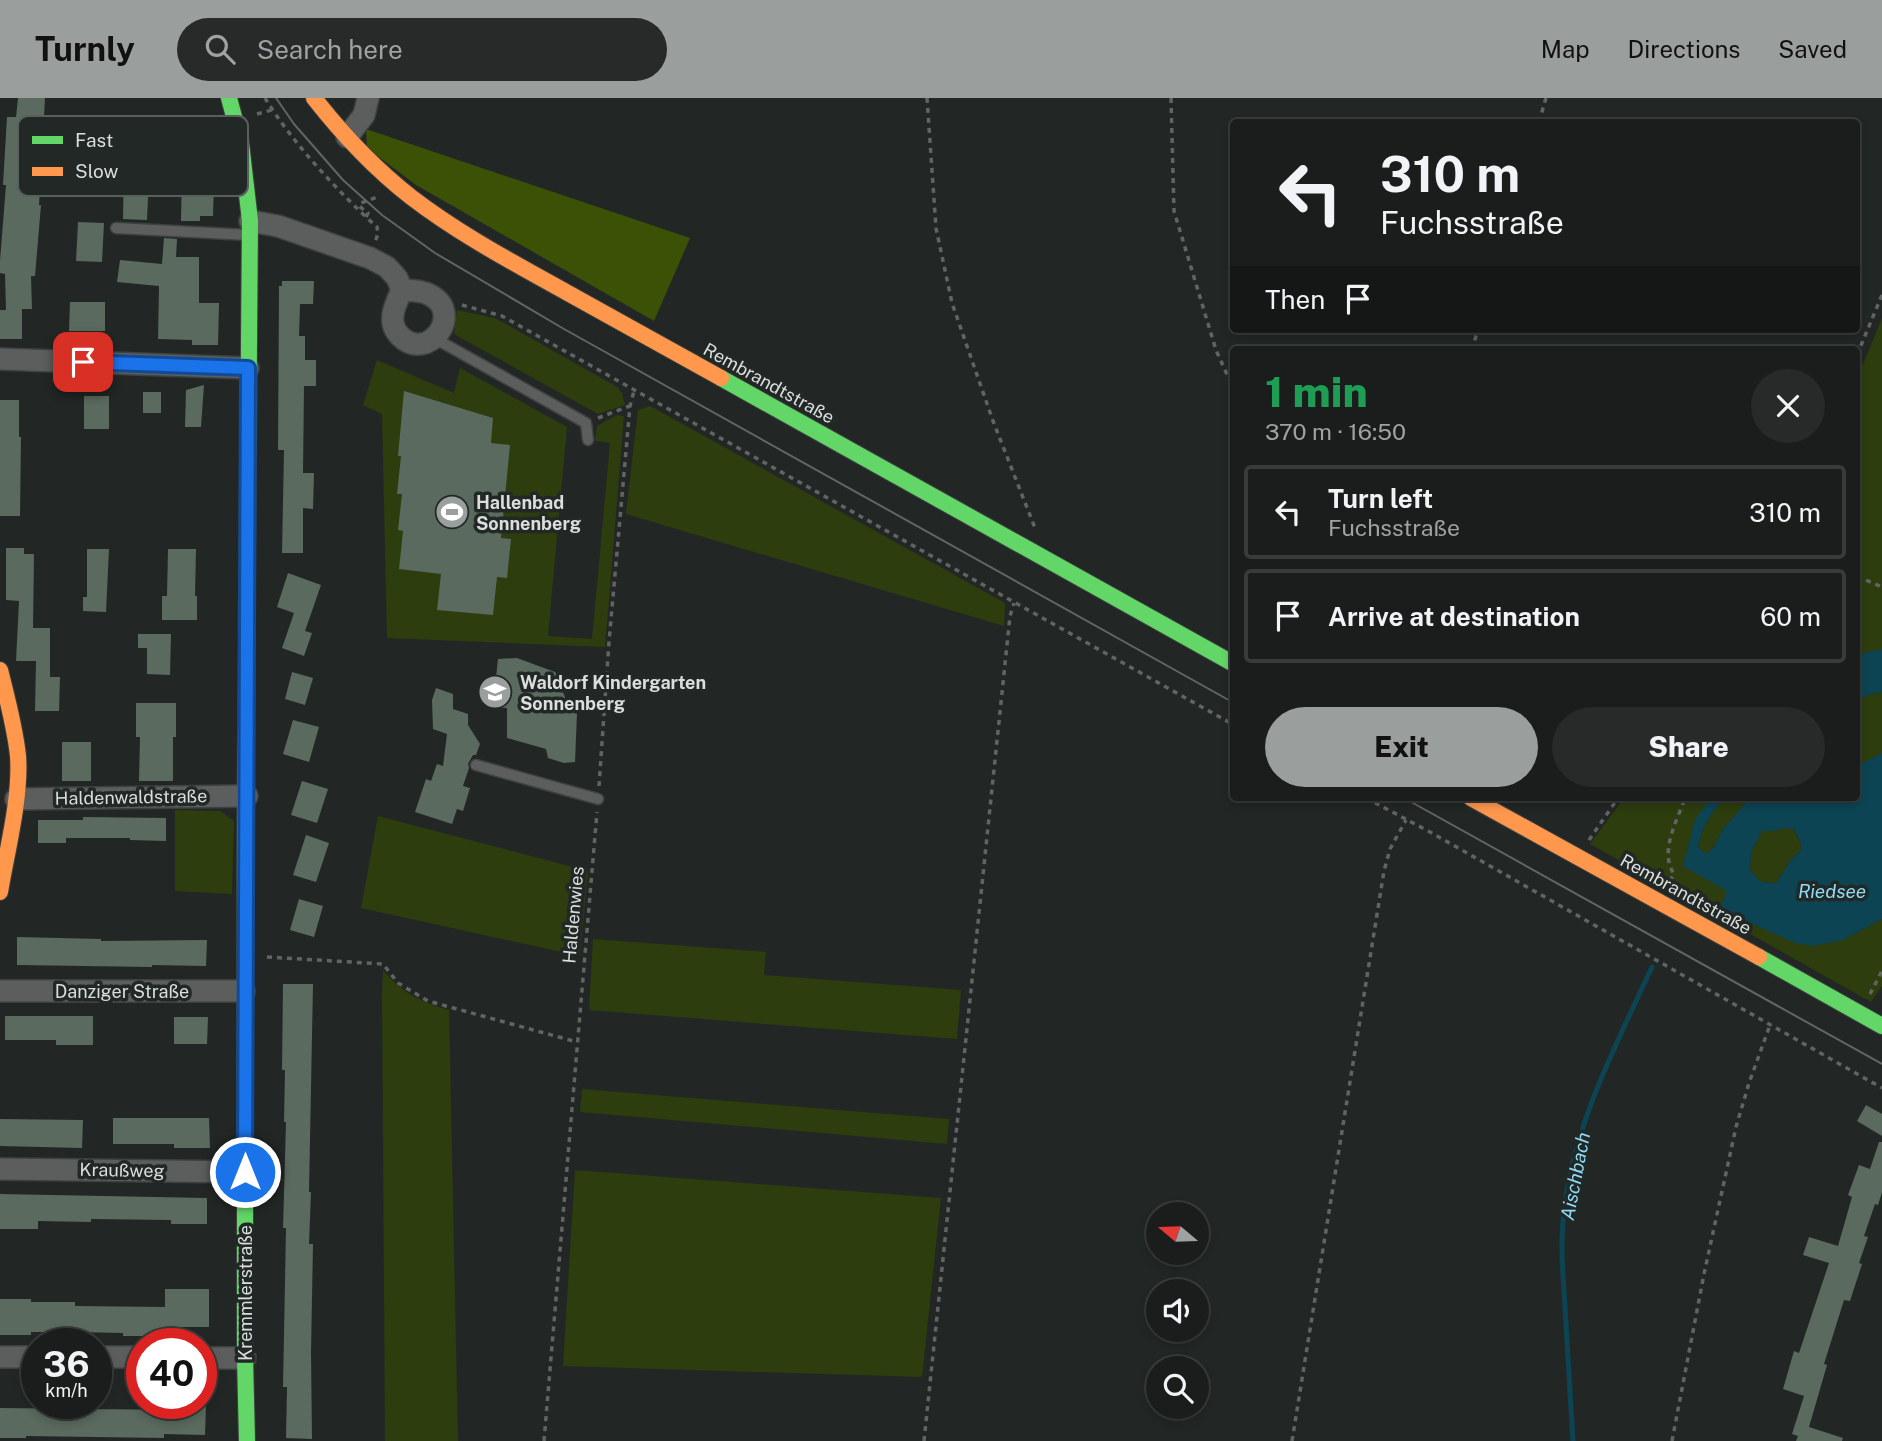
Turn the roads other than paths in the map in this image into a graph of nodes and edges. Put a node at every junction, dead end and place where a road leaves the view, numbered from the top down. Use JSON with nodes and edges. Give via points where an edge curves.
{"nodes":[{"id":1,"x":229,"y":98,"type":"edge"},
{"id":2,"x":314,"y":98,"type":"edge"},
{"id":3,"x":368,"y":98,"type":"edge"},
{"id":4,"x":235,"y":116,"type":"edge"},
{"id":5,"x":347,"y":137,"type":"junction"},
{"id":6,"x":248,"y":196,"type":"edge"},
{"id":7,"x":116,"y":228,"type":"dead end"},
{"id":8,"x":250,"y":228,"type":"junction"},
{"id":9,"x":402,"y":290,"type":"junction"},
{"id":10,"x":434,"y":338,"type":"junction"},
{"id":11,"x":0,"y":359,"type":"edge"},
{"id":12,"x":248,"y":368,"type":"junction"},
{"id":13,"x":588,"y":440,"type":"dead end"},
{"id":14,"x":1230,"y":662,"type":"edge"},
{"id":15,"x":0,"y":670,"type":"edge"},
{"id":16,"x":476,"y":765,"type":"dead end"},
{"id":17,"x":247,"y":796,"type":"junction"},
{"id":18,"x":16,"y":799,"type":"junction"},
{"id":19,"x":598,"y":799,"type":"road end"},
{"id":20,"x":1477,"y":801,"type":"edge"},
{"id":21,"x":0,"y":892,"type":"edge"},
{"id":22,"x":0,"y":991,"type":"edge"},
{"id":23,"x":244,"y":991,"type":"junction"},
{"id":24,"x":1880,"y":1019,"type":"edge"},
{"id":25,"x":0,"y":1169,"type":"edge"},
{"id":26,"x":245,"y":1172,"type":"junction"},
{"id":27,"x":0,"y":1357,"type":"edge"},
{"id":28,"x":21,"y":1357,"type":"edge"},
{"id":29,"x":217,"y":1358,"type":"edge"},
{"id":30,"x":245,"y":1358,"type":"junction"},
{"id":31,"x":247,"y":1441,"type":"edge"}],
"edges":[{"from":1,"to":4,"type":"street","name":"Kremmlerstraße"},
{"from":2,"to":5,"type":"street","name":"Rembrandtstraße"},
{"from":3,"to":5,"type":"street","via":[[364,115]]},
{"from":5,"to":14,"type":"street","name":"Rembrandtstraße","via":[[382,173],[431,212],[534,274]]},
{"from":6,"to":8,"type":"street","name":"Kremmlerstraße"},
{"from":7,"to":8,"type":"lane"},
{"from":8,"to":9,"type":"street","via":[[278,226],[370,258],[387,267]]},
{"from":8,"to":12,"type":"street","name":"Kremmlerstraße"},
{"from":9,"to":10,"type":"street","via":[[432,295],[439,302],[444,321]]},
{"from":9,"to":10,"type":"street","via":[[393,313],[397,333],[415,344]]},
{"from":10,"to":13,"type":"lane","via":[[586,423]]},
{"from":11,"to":12,"type":"street"},
{"from":12,"to":17,"type":"street","name":"Kremmlerstraße"},
{"from":15,"to":18,"type":"street","via":[[18,758]]},
{"from":16,"to":19,"type":"lane"},
{"from":17,"to":18,"type":"street","name":"Haldenwaldstraße"},
{"from":17,"to":23,"type":"street","name":"Kremmlerstraße"},
{"from":18,"to":21,"type":"street"},
{"from":20,"to":24,"type":"street","name":"Rembrandtstraße"},
{"from":22,"to":23,"type":"street","name":"Danziger Straße"},
{"from":23,"to":26,"type":"street","name":"Kremmlerstraße"},
{"from":25,"to":26,"type":"street","name":"Kraußweg"},
{"from":26,"to":30,"type":"street","name":"Kremmlerstraße"},
{"from":27,"to":28,"type":"street"},
{"from":29,"to":30,"type":"street"},
{"from":30,"to":31,"type":"street","name":"Kremmlerstraße"}]}
